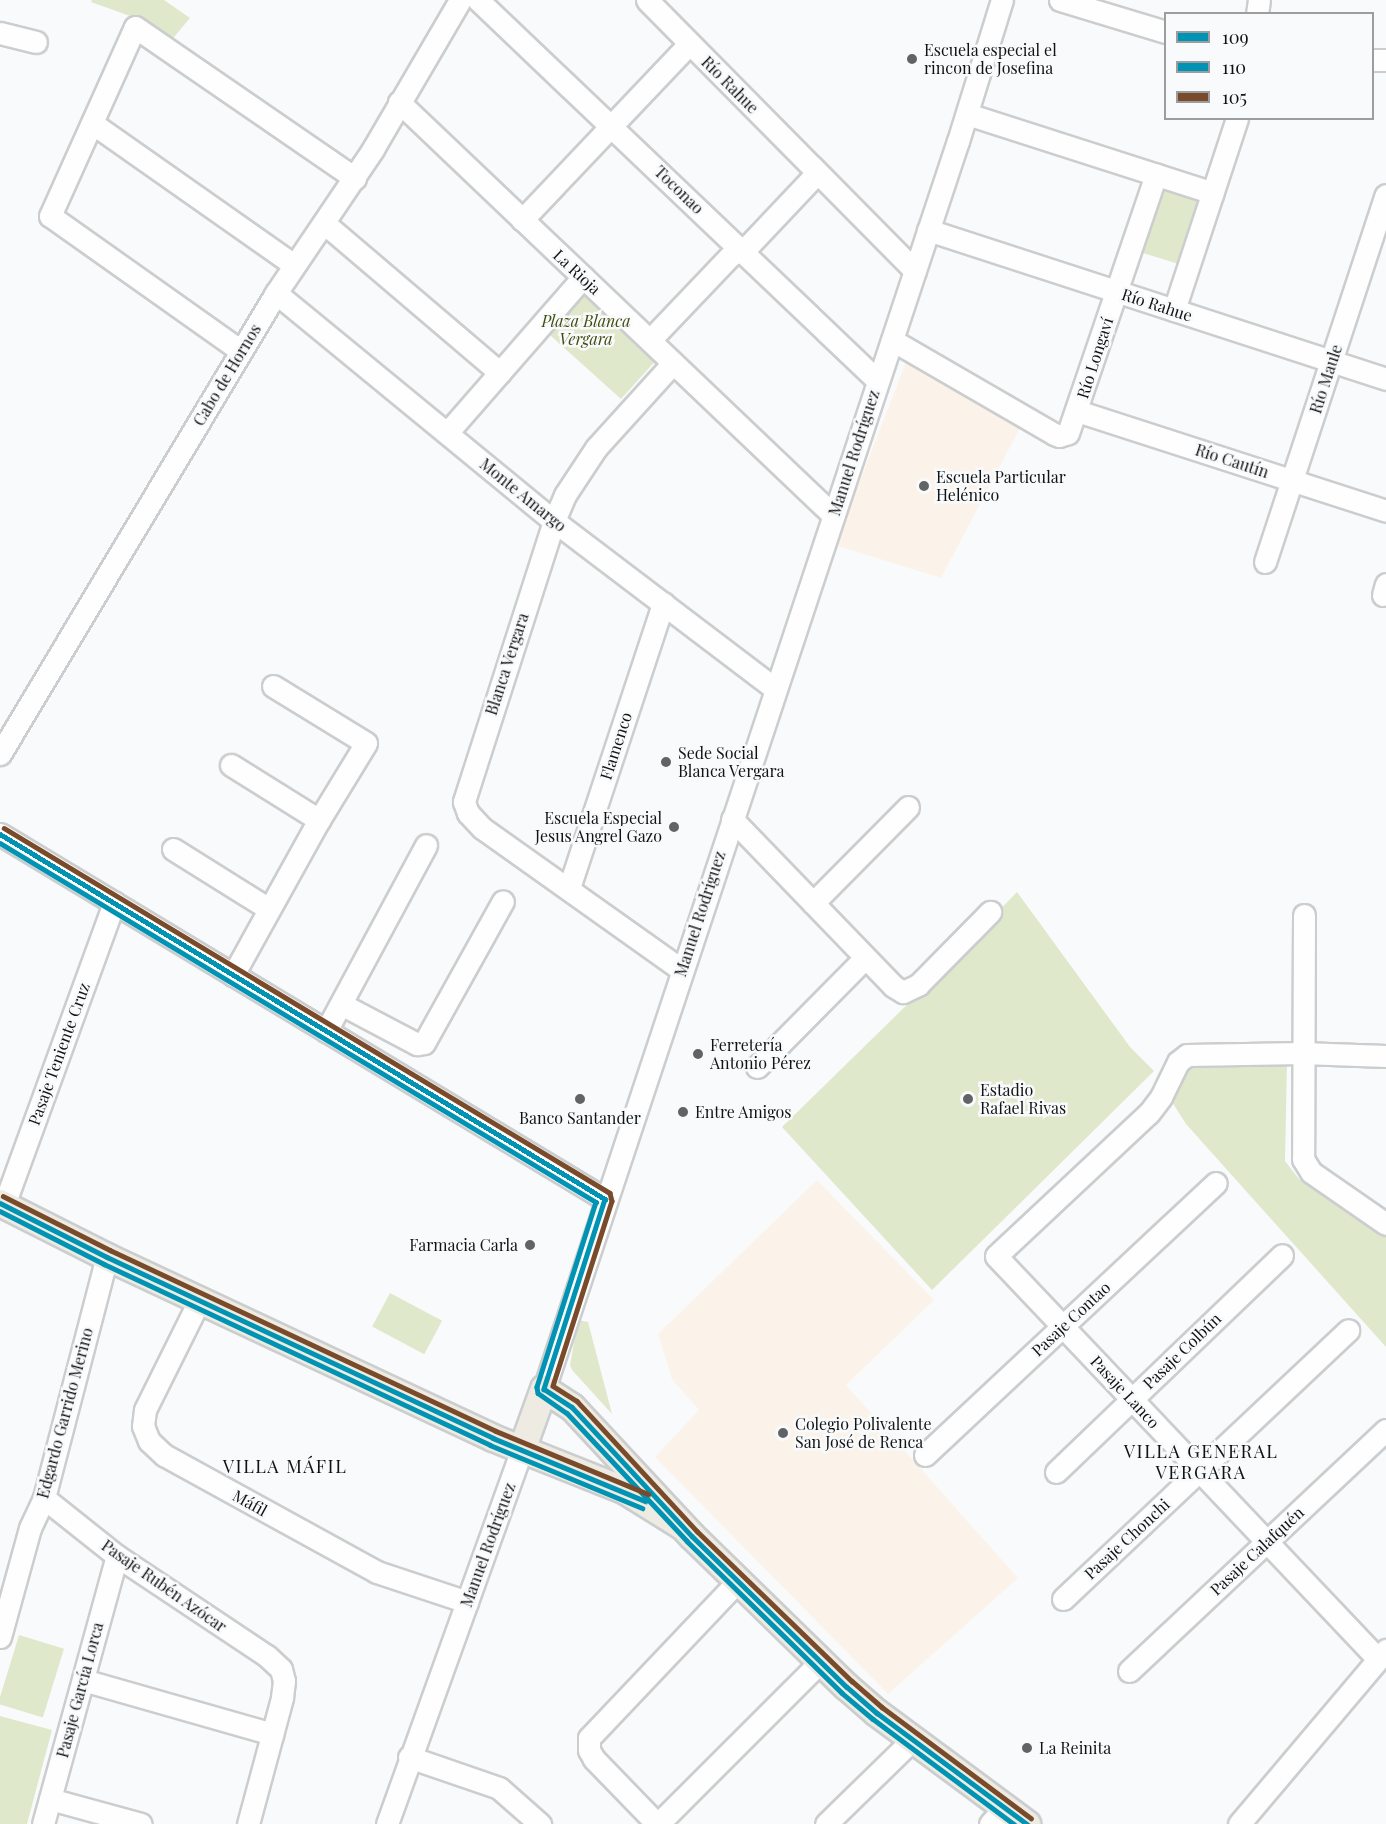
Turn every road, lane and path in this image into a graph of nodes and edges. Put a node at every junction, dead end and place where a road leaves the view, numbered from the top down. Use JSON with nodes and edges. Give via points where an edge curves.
{"nodes":[{"id":1,"x":460,"y":0,"type":"edge"},
{"id":2,"x":478,"y":0,"type":"edge"},
{"id":3,"x":647,"y":0,"type":"edge"},
{"id":4,"x":1002,"y":0,"type":"edge"},
{"id":5,"x":1060,"y":0,"type":"edge"},
{"id":6,"x":1164,"y":31,"type":"edge"},
{"id":7,"x":0,"y":33,"type":"edge"},
{"id":8,"x":36,"y":42,"type":"dead end"},
{"id":9,"x":689,"y":44,"type":"junction"},
{"id":10,"x":399,"y":102,"type":"junction"},
{"id":11,"x":967,"y":114,"type":"junction"},
{"id":12,"x":1236,"y":120,"type":"edge"},
{"id":13,"x":92,"y":123,"type":"junction"},
{"id":14,"x":611,"y":126,"type":"junction"},
{"id":15,"x":817,"y":172,"type":"junction"},
{"id":16,"x":1156,"y":175,"type":"junction"},
{"id":17,"x":355,"y":178,"type":"junction"},
{"id":18,"x":1213,"y":194,"type":"junction"},
{"id":19,"x":1386,"y":195,"type":"edge"},
{"id":20,"x":522,"y":220,"type":"junction"},
{"id":21,"x":324,"y":223,"type":"junction"},
{"id":22,"x":928,"y":230,"type":"junction"},
{"id":23,"x":741,"y":249,"type":"junction"},
{"id":24,"x":294,"y":266,"type":"junction"},
{"id":25,"x":915,"y":271,"type":"junction"},
{"id":26,"x":583,"y":277,"type":"junction"},
{"id":27,"x":1117,"y":292,"type":"junction"},
{"id":28,"x":276,"y":293,"type":"junction"},
{"id":29,"x":1174,"y":310,"type":"junction"},
{"id":30,"x":650,"y":340,"type":"junction"},
{"id":31,"x":892,"y":340,"type":"junction"},
{"id":32,"x":241,"y":351,"type":"junction"},
{"id":33,"x":1331,"y":361,"type":"junction"},
{"id":34,"x":674,"y":363,"type":"junction"},
{"id":35,"x":500,"y":373,"type":"junction"},
{"id":36,"x":1386,"y":379,"type":"edge"},
{"id":37,"x":878,"y":381,"type":"junction"},
{"id":38,"x":1077,"y":411,"type":"junction"},
{"id":39,"x":447,"y":433,"type":"junction"},
{"id":40,"x":1292,"y":480,"type":"junction"},
{"id":41,"x":1386,"y":511,"type":"edge"},
{"id":42,"x":833,"y":515,"type":"junction"},
{"id":43,"x":554,"y":521,"type":"junction"},
{"id":44,"x":1265,"y":562,"type":"dead end"},
{"id":45,"x":663,"y":603,"type":"junction"},
{"id":46,"x":273,"y":686,"type":"dead end"},
{"id":47,"x":775,"y":689,"type":"junction"},
{"id":48,"x":0,"y":754,"type":"edge"},
{"id":49,"x":231,"y":765,"type":"dead end"},
{"id":50,"x":908,"y":807,"type":"dead end"},
{"id":51,"x":732,"y":819,"type":"junction"},
{"id":52,"x":319,"y":820,"type":"junction"},
{"id":53,"x":0,"y":834,"type":"edge"},
{"id":54,"x":426,"y":845,"type":"dead end"},
{"id":55,"x":173,"y":849,"type":"dead end"},
{"id":56,"x":569,"y":888,"type":"junction"},
{"id":57,"x":503,"y":901,"type":"dead end"},
{"id":58,"x":114,"y":902,"type":"junction"},
{"id":59,"x":813,"y":903,"type":"junction"},
{"id":60,"x":269,"y":909,"type":"junction"},
{"id":61,"x":990,"y":912,"type":"dead end"},
{"id":62,"x":1304,"y":915,"type":"dead end"},
{"id":63,"x":865,"y":958,"type":"junction"},
{"id":64,"x":682,"y":970,"type":"junction"},
{"id":65,"x":233,"y":975,"type":"junction"},
{"id":66,"x":341,"y":1004,"type":"junction"},
{"id":67,"x":326,"y":1031,"type":"junction"},
{"id":68,"x":1302,"y":1053,"type":"junction"},
{"id":69,"x":1386,"y":1056,"type":"edge"},
{"id":70,"x":757,"y":1067,"type":"dead end"},
{"id":71,"x":1216,"y":1183,"type":"dead end"},
{"id":72,"x":605,"y":1199,"type":"junction"},
{"id":73,"x":2,"y":1204,"type":"edge"},
{"id":74,"x":1386,"y":1224,"type":"edge"},
{"id":75,"x":1282,"y":1255,"type":"dead end"},
{"id":76,"x":107,"y":1257,"type":"junction"},
{"id":77,"x":200,"y":1299,"type":"junction"},
{"id":78,"x":1063,"y":1326,"type":"junction"},
{"id":79,"x":1348,"y":1330,"type":"dead end"},
{"id":80,"x":544,"y":1389,"type":"junction"},
{"id":81,"x":1132,"y":1399,"type":"junction"},
{"id":82,"x":1386,"y":1430,"type":"edge"},
{"id":83,"x":522,"y":1450,"type":"junction"},
{"id":84,"x":926,"y":1455,"type":"dead end"},
{"id":85,"x":1200,"y":1470,"type":"junction"},
{"id":86,"x":1056,"y":1472,"type":"dead end"},
{"id":87,"x":44,"y":1497,"type":"junction"},
{"id":88,"x":682,"y":1526,"type":"junction"},
{"id":89,"x":1267,"y":1542,"type":"junction"},
{"id":90,"x":117,"y":1556,"type":"junction"},
{"id":91,"x":739,"y":1580,"type":"junction"},
{"id":92,"x":1063,"y":1599,"type":"dead end"},
{"id":93,"x":467,"y":1602,"type":"junction"},
{"id":94,"x":0,"y":1637,"type":"edge"},
{"id":95,"x":1382,"y":1654,"type":"edge"},
{"id":96,"x":820,"y":1662,"type":"junction"},
{"id":97,"x":1129,"y":1671,"type":"dead end"},
{"id":98,"x":83,"y":1680,"type":"junction"},
{"id":99,"x":272,"y":1734,"type":"junction"},
{"id":100,"x":912,"y":1740,"type":"junction"},
{"id":101,"x":410,"y":1757,"type":"junction"},
{"id":102,"x":50,"y":1799,"type":"junction"},
{"id":103,"x":997,"y":1815,"type":"edge"},
{"id":104,"x":43,"y":1824,"type":"edge"},
{"id":105,"x":141,"y":1824,"type":"edge"},
{"id":106,"x":248,"y":1824,"type":"edge"},
{"id":107,"x":387,"y":1824,"type":"edge"},
{"id":108,"x":540,"y":1824,"type":"edge"},
{"id":109,"x":658,"y":1824,"type":"edge"},
{"id":110,"x":826,"y":1824,"type":"edge"},
{"id":111,"x":1027,"y":1824,"type":"edge"},
{"id":112,"x":1239,"y":1824,"type":"edge"}],
"edges":[{"from":1,"to":10,"type":"street","name":"Cabo de Hornos"},
{"from":2,"to":14,"type":"street","name":"Toconao"},
{"from":3,"to":9,"type":"street","name":"Río Rahue"},
{"from":4,"to":11,"type":"street","name":"Manuel Rodríguez"},
{"from":5,"to":6,"type":"street"},
{"from":7,"to":8,"type":"street"},
{"from":9,"to":14,"type":"street"},
{"from":9,"to":15,"type":"street","name":"Río Rahue"},
{"from":10,"to":17,"type":"street","name":"Cabo de Hornos"},
{"from":10,"to":20,"type":"street","name":"La Rioja"},
{"from":11,"to":16,"type":"street"},
{"from":11,"to":22,"type":"street","name":"Manuel Rodríguez"},
{"from":12,"to":18,"type":"street"},
{"from":13,"to":17,"type":"street","via":[[135,27]]},
{"from":13,"to":24,"type":"street"},
{"from":13,"to":32,"type":"street","via":[[50,216]]},
{"from":14,"to":20,"type":"street"},
{"from":14,"to":23,"type":"street","name":"Toconao"},
{"from":15,"to":23,"type":"street"},
{"from":15,"to":25,"type":"street","name":"Río Rahue"},
{"from":16,"to":18,"type":"street"},
{"from":16,"to":27,"type":"street","name":"Río Longaví"},
{"from":17,"to":21,"type":"street","name":"Cabo de Hornos"},
{"from":18,"to":29,"type":"street"},
{"from":19,"to":33,"type":"street","name":"Río Maule"},
{"from":20,"to":26,"type":"street","name":"La Rioja"},
{"from":21,"to":24,"type":"street","name":"Cabo de Hornos"},
{"from":21,"to":35,"type":"street"},
{"from":22,"to":25,"type":"street","name":"Manuel Rodríguez"},
{"from":22,"to":27,"type":"street","name":"Río Rahue"},
{"from":23,"to":30,"type":"street"},
{"from":23,"to":37,"type":"street","name":"Toconao"},
{"from":24,"to":28,"type":"street","name":"Cabo de Hornos"},
{"from":25,"to":31,"type":"street","name":"Manuel Rodríguez"},
{"from":26,"to":30,"type":"street","name":"La Rioja"},
{"from":26,"to":35,"type":"street"},
{"from":27,"to":29,"type":"street","name":"Río Rahue"},
{"from":27,"to":38,"type":"street","name":"Río Longaví"},
{"from":28,"to":32,"type":"street","name":"Cabo de Hornos"},
{"from":28,"to":39,"type":"street","name":"Monte Amargo"},
{"from":29,"to":33,"type":"street","name":"Río Rahue"},
{"from":30,"to":34,"type":"street","name":"La Rioja"},
{"from":31,"to":37,"type":"street","name":"Manuel Rodríguez"},
{"from":31,"to":38,"type":"street","name":"Río Longaví","via":[[1054,434],[1064,435],[1071,429]]},
{"from":32,"to":48,"type":"street","name":"Cabo de Hornos"},
{"from":33,"to":36,"type":"street","name":"Río Rahue"},
{"from":33,"to":40,"type":"street","name":"Río Maule"},
{"from":34,"to":42,"type":"street","name":"La Rioja"},
{"from":34,"to":43,"type":"street","name":"Blanca Vergara","via":[[596,448],[574,478]]},
{"from":35,"to":39,"type":"street"},
{"from":37,"to":42,"type":"street","name":"Manuel Rodríguez"},
{"from":38,"to":40,"type":"street","name":"Río Cautín"},
{"from":39,"to":43,"type":"street","name":"Monte Amargo"},
{"from":40,"to":41,"type":"street","name":"Río Cautín"},
{"from":40,"to":44,"type":"street","name":"Río Maule"},
{"from":42,"to":47,"type":"street","name":"Manuel Rodríguez"},
{"from":43,"to":45,"type":"street","name":"Monte Amargo"},
{"from":43,"to":56,"type":"street","name":"Blanca Vergara","via":[[466,788],[465,808],[482,828]]},
{"from":45,"to":47,"type":"street","name":"Monte Amargo"},
{"from":45,"to":56,"type":"street","name":"Flamenco"},
{"from":46,"to":52,"type":"street","via":[[366,743]]},
{"from":47,"to":51,"type":"street","name":"Manuel Rodríguez"},
{"from":49,"to":52,"type":"street"},
{"from":50,"to":59,"type":"street"},
{"from":51,"to":59,"type":"street"},
{"from":51,"to":64,"type":"street","name":"Manuel Rodríguez"},
{"from":52,"to":60,"type":"street"},
{"from":53,"to":58,"type":"street"},
{"from":54,"to":66,"type":"street"},
{"from":55,"to":60,"type":"street"},
{"from":56,"to":64,"type":"street"},
{"from":57,"to":66,"type":"street","via":[[424,1043],[417,1044]]},
{"from":58,"to":65,"type":"street"},
{"from":58,"to":73,"type":"street","name":"Pasaje Teniente Cruz"},
{"from":59,"to":63,"type":"street"},
{"from":60,"to":65,"type":"street"},
{"from":61,"to":63,"type":"street","via":[[918,985],[903,992]]},
{"from":62,"to":68,"type":"street"},
{"from":63,"to":70,"type":"street"},
{"from":64,"to":72,"type":"street","name":"Manuel Rodríguez"},
{"from":65,"to":67,"type":"street"},
{"from":66,"to":67,"type":"street"},
{"from":67,"to":72,"type":"street"},
{"from":68,"to":69,"type":"street"},
{"from":68,"to":74,"type":"street","via":[[1304,1164]]},
{"from":68,"to":78,"type":"street","name":"Pasaje Lanco","via":[[1187,1055],[1178,1062],[1149,1113],[996,1256]]},
{"from":71,"to":78,"type":"street","name":"Pasaje Contao"},
{"from":72,"to":80,"type":"street","name":"Manuel Rodríguez"},
{"from":73,"to":76,"type":"main road"},
{"from":75,"to":81,"type":"street","name":"Pasaje Colbún"},
{"from":76,"to":77,"type":"main road"},
{"from":76,"to":87,"type":"street","name":"Edgardo Garrido Merino"},
{"from":77,"to":83,"type":"main road"},
{"from":77,"to":93,"type":"street","name":"Máfil","via":[[148,1401],[143,1418],[149,1441],[164,1455],[377,1572]]},
{"from":78,"to":81,"type":"street","name":"Pasaje Lanco"},
{"from":78,"to":84,"type":"street","name":"Pasaje Contao"},
{"from":79,"to":85,"type":"street","name":"Pasaje Chonchi"},
{"from":80,"to":83,"type":"main road","name":"Manuel Rodríguez"},
{"from":80,"to":88,"type":"main road","via":[[572,1407]]},
{"from":81,"to":85,"type":"street","name":"Pasaje Lanco"},
{"from":81,"to":86,"type":"street","name":"Pasaje Colbún"},
{"from":82,"to":89,"type":"street","name":"Pasaje Calafquén"},
{"from":83,"to":88,"type":"main road","via":[[624,1490]]},
{"from":83,"to":93,"type":"street","name":"Manuel Rodríguez"},
{"from":85,"to":89,"type":"street","name":"Pasaje Lanco"},
{"from":85,"to":92,"type":"street","name":"Pasaje Chonchi"},
{"from":87,"to":90,"type":"street","name":"Pasaje Rubén Azócar"},
{"from":87,"to":94,"type":"street","name":"Edgardo Garrido Merino","via":[[30,1528]]},
{"from":88,"to":91,"type":"main road"},
{"from":89,"to":95,"type":"street","name":"Pasaje Lanco"},
{"from":89,"to":97,"type":"street","name":"Pasaje Calafquén"},
{"from":90,"to":98,"type":"street","name":"Pasaje García Lorca"},
{"from":90,"to":99,"type":"street","name":"Pasaje Rubén Azócar","via":[[277,1664],[283,1675],[282,1698]]},
{"from":91,"to":96,"type":"main road"},
{"from":91,"to":109,"type":"street","via":[[594,1731],[588,1746],[594,1759]]},
{"from":93,"to":101,"type":"street","name":"Manuel Rodríguez"},
{"from":95,"to":112,"type":"street"},
{"from":96,"to":100,"type":"main road"},
{"from":96,"to":109,"type":"street"},
{"from":98,"to":99,"type":"street"},
{"from":98,"to":102,"type":"street","name":"Pasaje García Lorca"},
{"from":99,"to":106,"type":"street"},
{"from":100,"to":103,"type":"main road"},
{"from":100,"to":110,"type":"street"},
{"from":101,"to":107,"type":"street","name":"Manuel Rodríguez"},
{"from":101,"to":108,"type":"street","via":[[499,1788]]},
{"from":102,"to":104,"type":"street","name":"Pasaje García Lorca"},
{"from":102,"to":105,"type":"street"},
{"from":103,"to":111,"type":"main road"}]}
